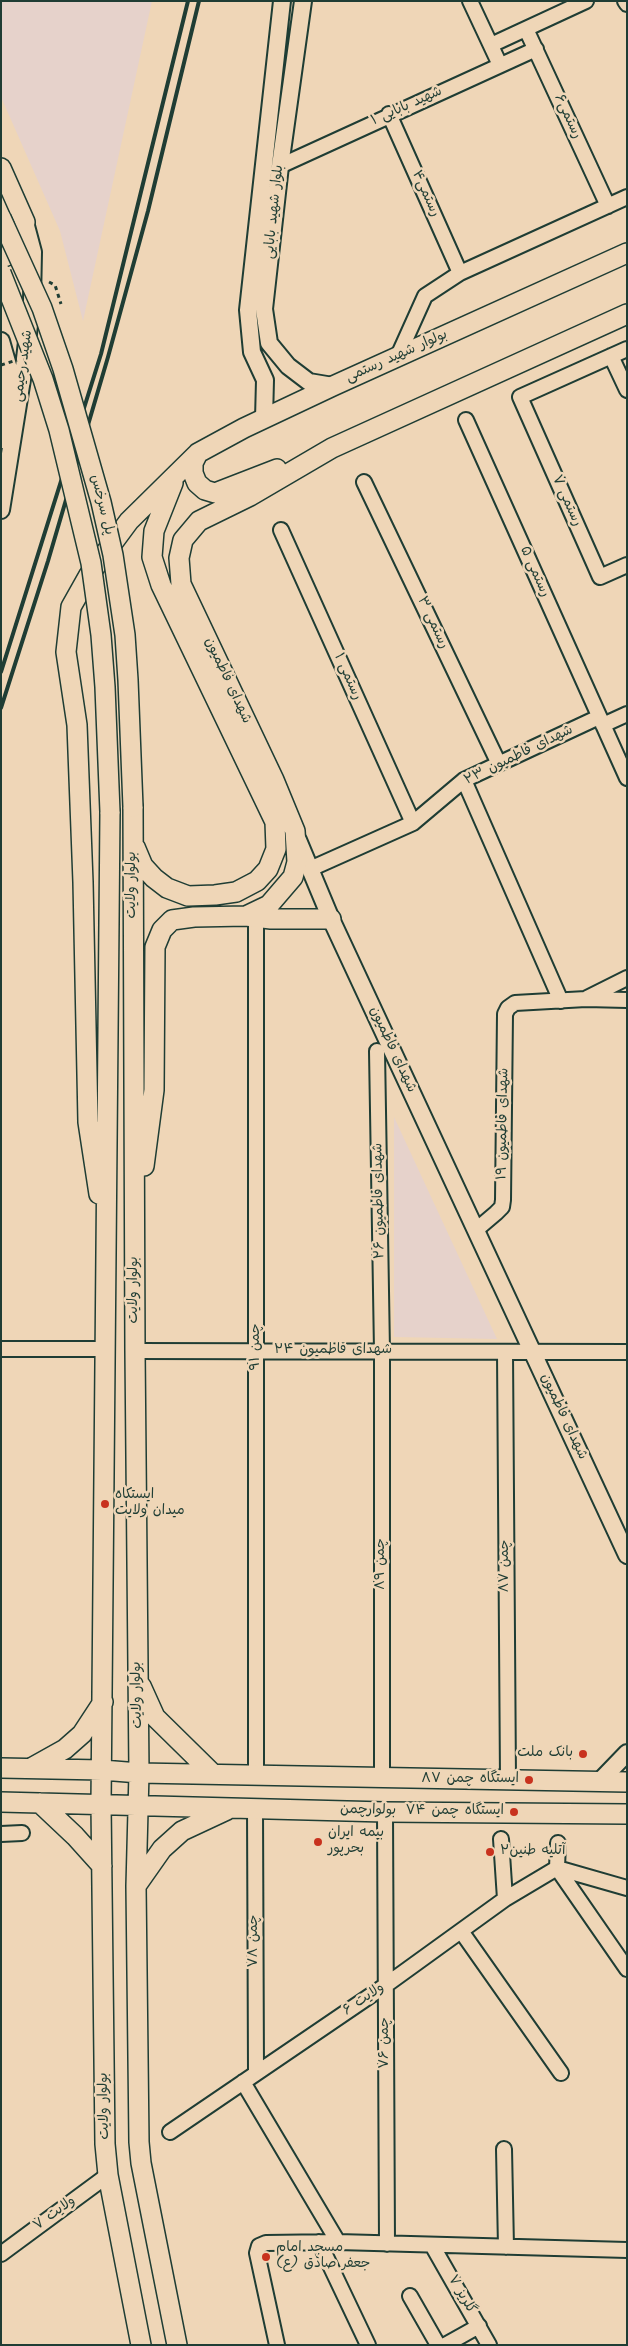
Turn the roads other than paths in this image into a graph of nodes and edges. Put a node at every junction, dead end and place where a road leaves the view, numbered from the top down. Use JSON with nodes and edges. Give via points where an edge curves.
{"nodes":[{"id":1,"x":282,"y":1,"type":"edge"},
{"id":2,"x":303,"y":1,"type":"edge"},
{"id":3,"x":470,"y":1,"type":"edge"},
{"id":4,"x":586,"y":1,"type":"edge"},
{"id":5,"x":526,"y":29,"type":"junction"},
{"id":6,"x":490,"y":45,"type":"junction"},
{"id":7,"x":536,"y":49,"type":"junction"},
{"id":8,"x":500,"y":66,"type":"junction"},
{"id":9,"x":389,"y":114,"type":"junction"},
{"id":10,"x":280,"y":166,"type":"junction"},
{"id":11,"x":1,"y":168,"type":"edge"},
{"id":12,"x":627,"y":197,"type":"edge"},
{"id":13,"x":608,"y":206,"type":"junction"},
{"id":14,"x":1,"y":218,"type":"edge"},
{"id":15,"x":25,"y":222,"type":"junction"},
{"id":16,"x":627,"y":253,"type":"edge"},
{"id":17,"x":1,"y":258,"type":"edge"},
{"id":18,"x":1,"y":273,"type":"edge"},
{"id":19,"x":460,"y":273,"type":"junction"},
{"id":20,"x":627,"y":314,"type":"edge"},
{"id":21,"x":1,"y":341,"type":"edge"},
{"id":22,"x":627,"y":349,"type":"edge"},
{"id":23,"x":398,"y":356,"type":"junction"},
{"id":24,"x":611,"y":356,"type":"junction"},
{"id":25,"x":333,"y":386,"type":"junction"},
{"id":26,"x":627,"y":390,"type":"edge"},
{"id":27,"x":264,"y":419,"type":"junction"},
{"id":28,"x":466,"y":420,"type":"dead end"},
{"id":29,"x":1,"y":445,"type":"edge"},
{"id":30,"x":332,"y":448,"type":"junction"},
{"id":31,"x":198,"y":453,"type":"junction"},
{"id":32,"x":176,"y":475,"type":"junction"},
{"id":33,"x":364,"y":482,"type":"dead end"},
{"id":34,"x":1,"y":510,"type":"edge"},
{"id":35,"x":281,"y":530,"type":"dead end"},
{"id":36,"x":627,"y":565,"type":"edge"},
{"id":37,"x":627,"y":714,"type":"edge"},
{"id":38,"x":601,"y":721,"type":"junction"},
{"id":39,"x":499,"y":764,"type":"junction"},
{"id":40,"x":627,"y":778,"type":"edge"},
{"id":41,"x":464,"y":780,"type":"junction"},
{"id":42,"x":133,"y":807,"type":"joint"},
{"id":43,"x":110,"y":812,"type":"joint"},
{"id":44,"x":413,"y":824,"type":"junction"},
{"id":45,"x":295,"y":831,"type":"junction"},
{"id":46,"x":133,"y":843,"type":"junction"},
{"id":47,"x":310,"y":869,"type":"junction"},
{"id":48,"x":251,"y":917,"type":"junction"},
{"id":49,"x":331,"y":919,"type":"junction"},
{"id":50,"x":627,"y":978,"type":"edge"},
{"id":51,"x":586,"y":999,"type":"junction"},
{"id":52,"x":627,"y":1000,"type":"edge"},
{"id":53,"x":562,"y":1001,"type":"junction"},
{"id":54,"x":377,"y":1051,"type":"dead end"},
{"id":55,"x":476,"y":1230,"type":"junction"},
{"id":56,"x":135,"y":1242,"type":"junction"},
{"id":57,"x":107,"y":1247,"type":"junction"},
{"id":58,"x":1,"y":1349,"type":"edge"},
{"id":59,"x":106,"y":1349,"type":"junction"},
{"id":60,"x":135,"y":1351,"type":"junction"},
{"id":61,"x":257,"y":1351,"type":"junction"},
{"id":62,"x":382,"y":1351,"type":"junction"},
{"id":63,"x":505,"y":1352,"type":"junction"},
{"id":64,"x":532,"y":1352,"type":"junction"},
{"id":65,"x":627,"y":1352,"type":"edge"},
{"id":66,"x":627,"y":1555,"type":"edge"},
{"id":67,"x":137,"y":1678,"type":"junction"},
{"id":68,"x":103,"y":1702,"type":"junction"},
{"id":69,"x":627,"y":1753,"type":"edge"},
{"id":70,"x":1,"y":1768,"type":"edge"},
{"id":71,"x":30,"y":1769,"type":"junction"},
{"id":72,"x":102,"y":1770,"type":"junction"},
{"id":73,"x":139,"y":1773,"type":"junction"},
{"id":74,"x":214,"y":1774,"type":"junction"},
{"id":75,"x":256,"y":1775,"type":"junction"},
{"id":76,"x":382,"y":1777,"type":"junction"},
{"id":77,"x":508,"y":1780,"type":"junction"},
{"id":78,"x":600,"y":1781,"type":"junction"},
{"id":79,"x":627,"y":1782,"type":"edge"},
{"id":80,"x":1,"y":1802,"type":"edge"},
{"id":81,"x":40,"y":1803,"type":"junction"},
{"id":82,"x":101,"y":1804,"type":"junction"},
{"id":83,"x":138,"y":1805,"type":"junction"},
{"id":84,"x":231,"y":1808,"type":"junction"},
{"id":85,"x":255,"y":1808,"type":"junction"},
{"id":86,"x":384,"y":1812,"type":"junction"},
{"id":87,"x":627,"y":1814,"type":"edge"},
{"id":88,"x":22,"y":1833,"type":"dead end"},
{"id":89,"x":1,"y":1834,"type":"edge"},
{"id":90,"x":501,"y":1839,"type":"dead end"},
{"id":91,"x":558,"y":1843,"type":"dead end"},
{"id":92,"x":102,"y":1866,"type":"junction"},
{"id":93,"x":558,"y":1868,"type":"junction"},
{"id":94,"x":136,"y":1886,"type":"junction"},
{"id":95,"x":627,"y":1888,"type":"edge"},
{"id":96,"x":505,"y":1899,"type":"junction"},
{"id":97,"x":461,"y":1931,"type":"junction"},
{"id":98,"x":627,"y":1969,"type":"edge"},
{"id":99,"x":386,"y":1985,"type":"junction"},
{"id":100,"x":562,"y":2073,"type":"dead end"},
{"id":101,"x":256,"y":2074,"type":"junction"},
{"id":102,"x":243,"y":2082,"type":"junction"},
{"id":103,"x":170,"y":2132,"type":"dead end"},
{"id":104,"x":504,"y":2149,"type":"dead end"},
{"id":105,"x":108,"y":2175,"type":"junction"},
{"id":106,"x":318,"y":2242,"type":"junction"},
{"id":107,"x":338,"y":2242,"type":"junction"},
{"id":108,"x":388,"y":2244,"type":"junction"},
{"id":109,"x":432,"y":2245,"type":"junction"},
{"id":110,"x":506,"y":2247,"type":"junction"},
{"id":111,"x":627,"y":2250,"type":"edge"},
{"id":112,"x":1,"y":2254,"type":"edge"},
{"id":113,"x":410,"y":2296,"type":"dead end"},
{"id":114,"x":479,"y":2326,"type":"junction"},
{"id":115,"x":141,"y":2345,"type":"edge"},
{"id":116,"x":177,"y":2345,"type":"edge"},
{"id":117,"x":278,"y":2345,"type":"edge"},
{"id":118,"x":368,"y":2345,"type":"edge"},
{"id":119,"x":438,"y":2345,"type":"edge"},
{"id":120,"x":446,"y":2345,"type":"edge"},
{"id":121,"x":489,"y":2345,"type":"edge"}],
"edges":[{"from":1,"to":27,"type":"street","name":"بلوار شهید بابایی","via":[[248,310],[252,352],[264,380]]},
{"from":2,"to":10,"type":"street","name":"بلوار شهید بابایی"},
{"from":3,"to":6,"type":"street"},
{"from":4,"to":5,"type":"street"},
{"from":5,"to":6,"type":"street"},
{"from":5,"to":7,"type":"street","name":"رستمی۶"},
{"from":6,"to":8,"type":"street"},
{"from":7,"to":8,"type":"street","name":"شهید بابایی ۱"},
{"from":7,"to":13,"type":"street","name":"رستمی۶"},
{"from":8,"to":9,"type":"street","name":"شهید بابایی ۱"},
{"from":9,"to":10,"type":"street","name":"شهید بابایی ۱"},
{"from":9,"to":19,"type":"street","name":"رستمی۴"},
{"from":10,"to":25,"type":"street","name":"بلوار شهید بابایی","via":[[264,309],[269,343],[288,366],[309,382]]},
{"from":11,"to":15,"type":"main road"},
{"from":12,"to":13,"type":"street"},
{"from":13,"to":19,"type":"street"},
{"from":14,"to":42,"type":"main road","name":"پل سرخس","bridge":true,"via":[[42,308],[63,369],[113,555],[125,635]]},
{"from":15,"to":17,"type":"main road","via":[[18,246]]},
{"from":15,"to":34,"type":"street","name":"شهید رحیمی","via":[[33,252],[32,300]]},
{"from":16,"to":23,"type":"main road","name":"بولوار شهید رستمی"},
{"from":18,"to":43,"type":"main road","name":"پل سرخس","bridge":true,"via":[[43,379],[59,430],[91,563],[105,687]]},
{"from":19,"to":23,"type":"street","via":[[425,296]]},
{"from":20,"to":30,"type":"main road"},
{"from":21,"to":29,"type":"street","name":"شهید رحیمی","via":[[9,369]]},
{"from":22,"to":24,"type":"street"},
{"from":23,"to":25,"type":"main road","name":"بولوار شهید رستمی"},
{"from":24,"to":26,"type":"street"},
{"from":24,"to":36,"type":"street","name":"رستمی ۷","via":[[520,397],[600,577]]},
{"from":25,"to":27,"type":"main road","name":"بولوار شهید رستمی"},
{"from":27,"to":31,"type":"main road","name":"بولوار شهید رستمی"},
{"from":28,"to":38,"type":"street","name":"رستمی ۵"},
{"from":30,"to":31,"type":"main road","via":[[215,493],[197,483],[193,463]]},
{"from":30,"to":45,"type":"main road","name":"شهدای فاطمیون","via":[[250,496],[199,521],[183,540],[179,558],[181,584]]},
{"from":31,"to":32,"type":"main road","name":"بولوار شهید رستمی"},
{"from":32,"to":46,"type":"main road","via":[[154,531],[152,557],[161,585],[275,822],[276,849],[258,881],[236,892],[188,896],[167,888],[154,878],[143,866]]},
{"from":32,"to":57,"type":"main road","name":"بولوار شهید رستمی","via":[[129,521],[89,575],[71,607],[66,652],[77,725],[88,1122]]},
{"from":33,"to":39,"type":"street","name":"رستمی ۳"},
{"from":35,"to":44,"type":"street","name":"رستمی ۱"},
{"from":37,"to":38,"type":"street","name":"شهدای فاطمیون ۲۳"},
{"from":38,"to":39,"type":"street","name":"شهدای فاطمیون ۲۳"},
{"from":38,"to":40,"type":"street","name":"رستمی ۵"},
{"from":39,"to":41,"type":"street","name":"شهدای فاطمیون ۲۳"},
{"from":41,"to":44,"type":"street","name":"شهدای فاطمیون ۲۳"},
{"from":41,"to":53,"type":"street"},
{"from":42,"to":46,"type":"main road","name":"بولوار ولایت"},
{"from":43,"to":57,"type":"main road","name":"بولوار ولایت"},
{"from":44,"to":47,"type":"street","name":"شهدای فاطمیون ۲۳"},
{"from":45,"to":47,"type":"street","name":"شهدای فاطمیون"},
{"from":45,"to":48,"type":"main road","via":[[297,862],[293,877],[270,905]]},
{"from":46,"to":56,"type":"main road","name":"بولوار ولایت"},
{"from":47,"to":49,"type":"street","name":"شهدای فاطمیون"},
{"from":48,"to":49,"type":"main road"},
{"from":48,"to":56,"type":"main road","via":[[172,920],[162,930],[155,947],[154,1090]]},
{"from":48,"to":61,"type":"street","name":"چمن ۹۱"},
{"from":49,"to":55,"type":"street","name":"شهدای فاطمیون"},
{"from":50,"to":51,"type":"street"},
{"from":51,"to":52,"type":"street"},
{"from":51,"to":53,"type":"street"},
{"from":53,"to":55,"type":"street","name":"شهدای فاطمیون ۱۹","via":[[515,1003],[505,1014],[503,1200],[502,1207]]},
{"from":54,"to":62,"type":"street","name":"شهدای فاطمیون ۲۶"},
{"from":55,"to":64,"type":"street","name":"شهدای فاطمیون"},
{"from":56,"to":60,"type":"main road","name":"بولوار ولایت"},
{"from":57,"to":59,"type":"main road","name":"بولوار ولایت"},
{"from":58,"to":59,"type":"street"},
{"from":59,"to":68,"type":"main road","name":"بولوار ولایت"},
{"from":60,"to":61,"type":"street","name":"شهدای فاطمیون ۲۴"},
{"from":60,"to":67,"type":"main road","name":"بولوار ولایت"},
{"from":61,"to":62,"type":"street","name":"شهدای فاطمیون ۲۴"},
{"from":61,"to":75,"type":"street","name":"چمن ۹۱"},
{"from":62,"to":63,"type":"street","name":"شهدای فاطمیون ۲۴"},
{"from":62,"to":76,"type":"street","name":"چمن ۸۹"},
{"from":63,"to":64,"type":"street","name":"شهدای فاطمیون ۲۴"},
{"from":63,"to":77,"type":"street","name":"چمن ۸۷"},
{"from":64,"to":65,"type":"street","name":"شهدای فاطمیون ۲۴"},
{"from":64,"to":66,"type":"street","name":"شهدای فاطمیون"},
{"from":67,"to":73,"type":"main road","name":"بولوار ولایت"},
{"from":67,"to":74,"type":"main road","via":[[155,1717]]},
{"from":68,"to":71,"type":"main road","via":[[82,1734],[65,1749]]},
{"from":68,"to":72,"type":"main road","name":"بولوار ولایت"},
{"from":69,"to":78,"type":"street"},
{"from":70,"to":71,"type":"main road"},
{"from":71,"to":72,"type":"main road"},
{"from":72,"to":73,"type":"main road"},
{"from":72,"to":82,"type":"main road","name":"بولوار ولایت"},
{"from":73,"to":74,"type":"main road"},
{"from":73,"to":83,"type":"main road","name":"بولوار ولایت"},
{"from":74,"to":75,"type":"main road"},
{"from":75,"to":76,"type":"main road"},
{"from":76,"to":77,"type":"main road"},
{"from":77,"to":78,"type":"main road"},
{"from":78,"to":79,"type":"main road"},
{"from":80,"to":81,"type":"main road"},
{"from":81,"to":82,"type":"main road"},
{"from":81,"to":92,"type":"main road"},
{"from":82,"to":83,"type":"main road","name":"بولوارچمن"},
{"from":82,"to":92,"type":"main road","name":"بولوار ولایت"},
{"from":83,"to":84,"type":"main road","name":"بولوارچمن"},
{"from":83,"to":94,"type":"main road"},
{"from":84,"to":85,"type":"main road","name":"بولوارچمن"},
{"from":84,"to":94,"type":"main road","via":[[182,1831],[162,1849]]},
{"from":85,"to":86,"type":"main road","name":"بولوارچمن"},
{"from":85,"to":101,"type":"street","name":"چمن ۷۸"},
{"from":86,"to":87,"type":"main road","name":"بولوارچمن"},
{"from":86,"to":99,"type":"street","name":"چمن ۷۶"},
{"from":88,"to":89,"type":"street"},
{"from":90,"to":96,"type":"street"},
{"from":91,"to":93,"type":"street"},
{"from":92,"to":105,"type":"main road","name":"بولوار ولایت"},
{"from":93,"to":95,"type":"street"},
{"from":93,"to":96,"type":"street","name":"ولایت ۶"},
{"from":93,"to":98,"type":"street"},
{"from":94,"to":116,"type":"main road","via":[[140,2163]]},
{"from":96,"to":97,"type":"street","name":"ولایت ۶"},
{"from":97,"to":99,"type":"street","name":"ولایت ۶"},
{"from":97,"to":100,"type":"street"},
{"from":99,"to":101,"type":"street","name":"ولایت ۶"},
{"from":99,"to":108,"type":"street","name":"چمن ۷۶"},
{"from":101,"to":102,"type":"street","name":"ولایت ۶"},
{"from":102,"to":103,"type":"street","name":"ولایت ۶"},
{"from":102,"to":107,"type":"street"},
{"from":104,"to":110,"type":"street"},
{"from":105,"to":112,"type":"street","name":"ولایت ۷"},
{"from":105,"to":115,"type":"main road","name":"بولوار ولایت"},
{"from":106,"to":107,"type":"street"},
{"from":106,"to":117,"type":"street","via":[[266,2243],[259,2246],[257,2253]]},
{"from":106,"to":118,"type":"street"},
{"from":107,"to":108,"type":"street"},
{"from":108,"to":109,"type":"street"},
{"from":109,"to":110,"type":"street"},
{"from":109,"to":114,"type":"street","name":"گلریز ۷"},
{"from":110,"to":111,"type":"street"},
{"from":113,"to":119,"type":"street"},
{"from":114,"to":120,"type":"street"},
{"from":114,"to":121,"type":"street","name":"گلریز ۷"}]}
